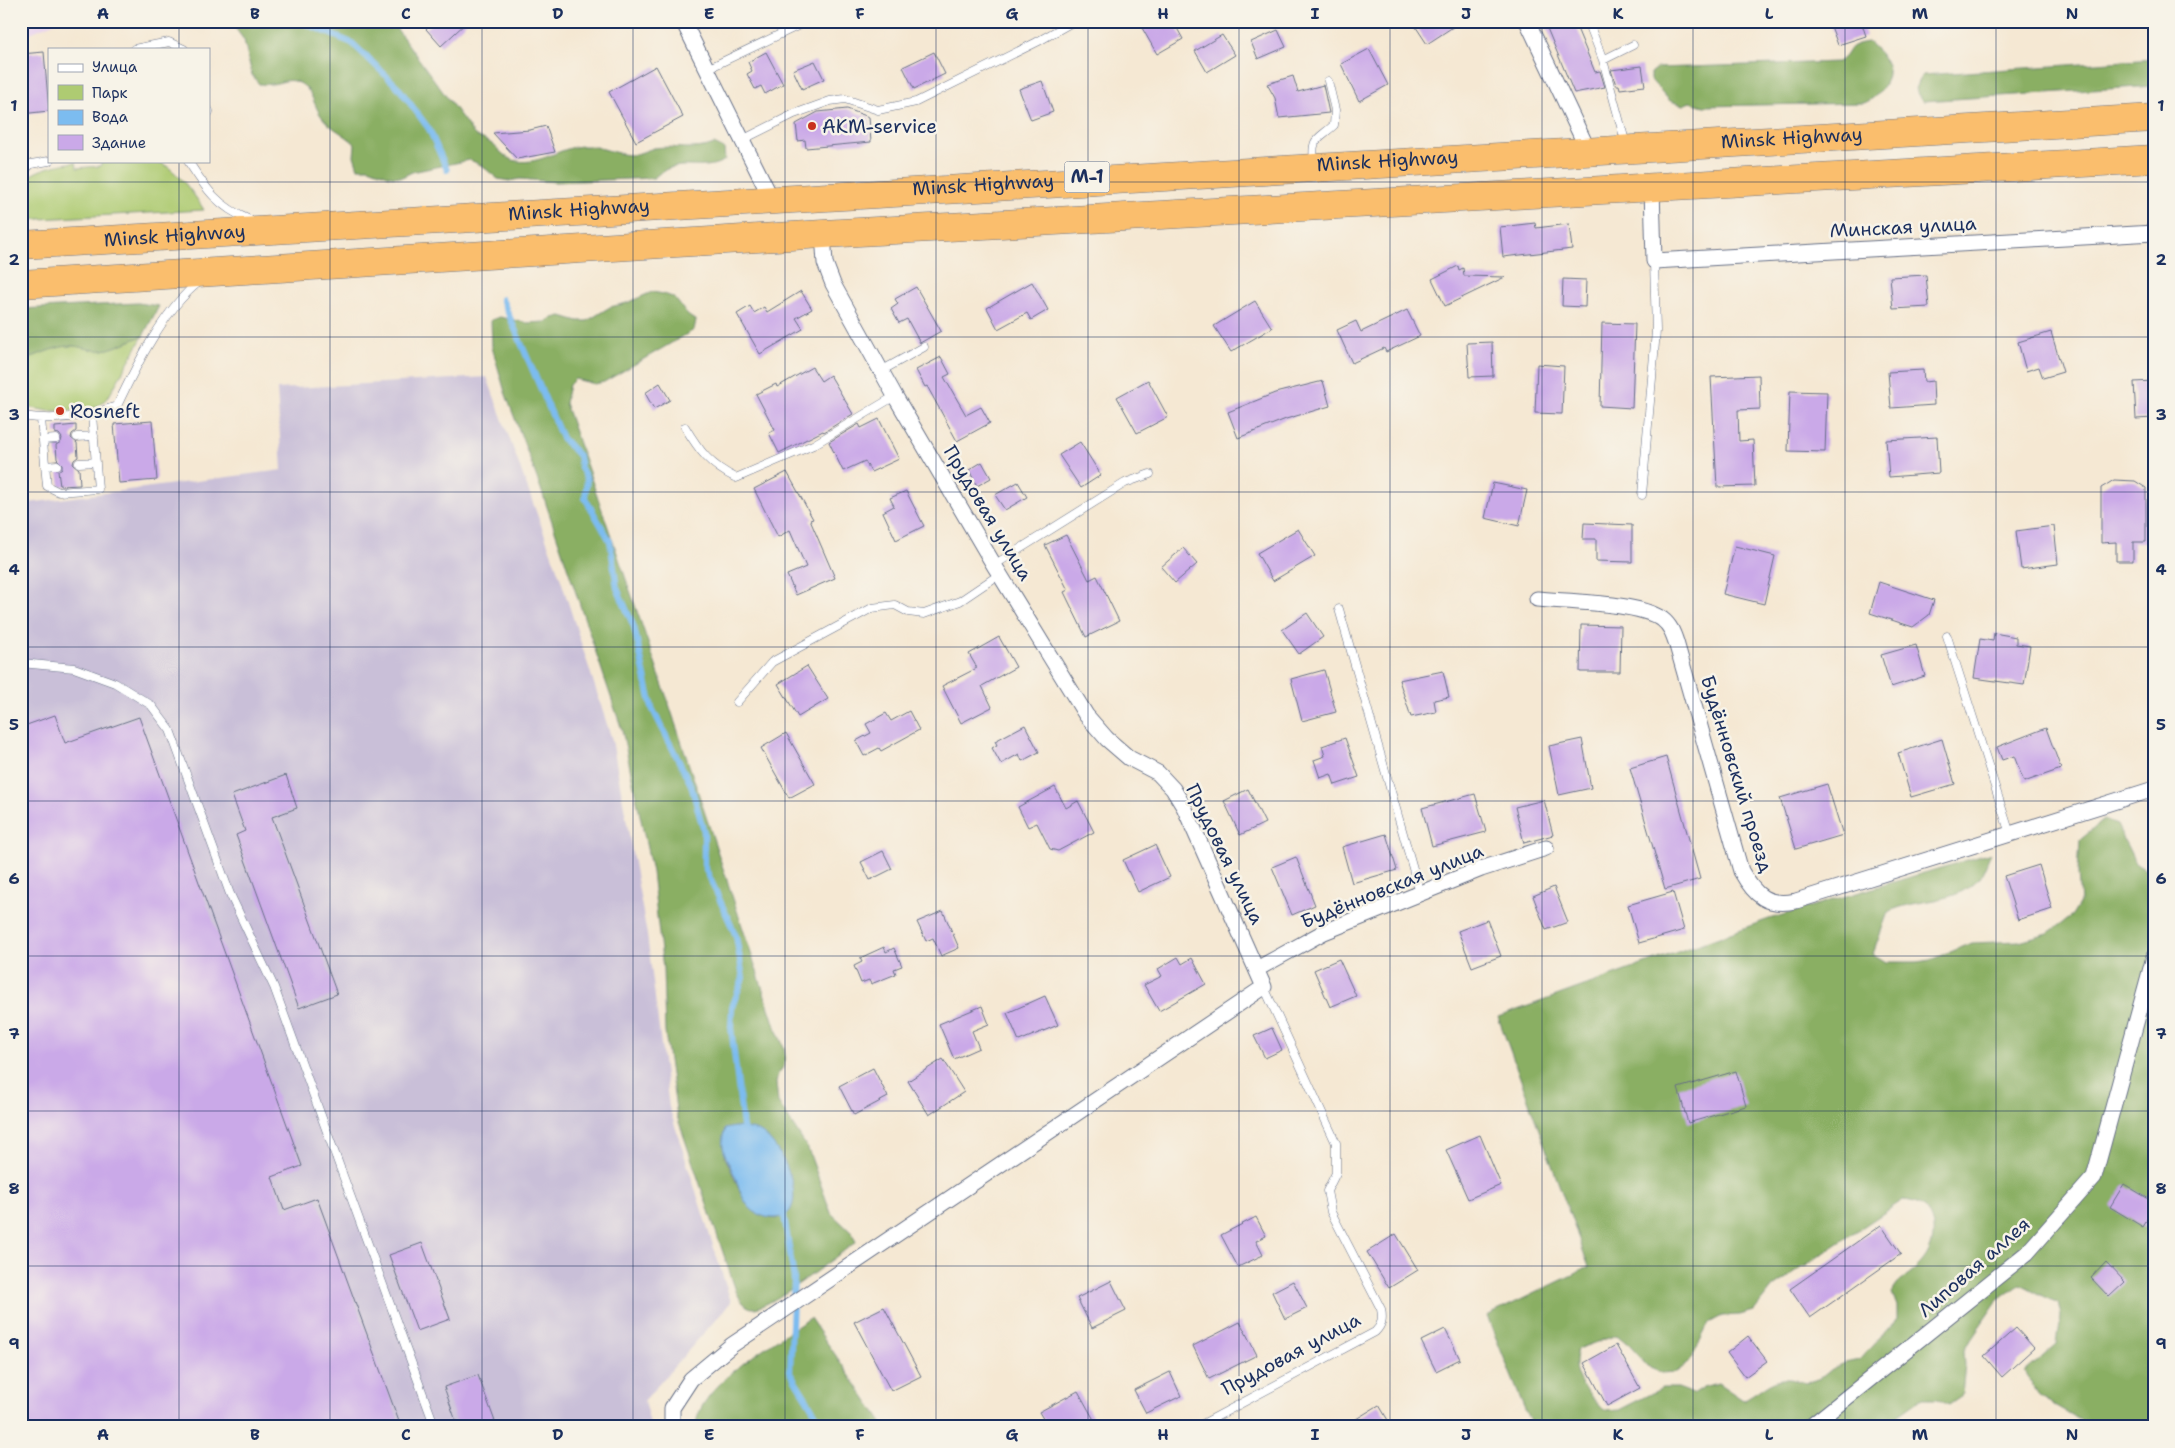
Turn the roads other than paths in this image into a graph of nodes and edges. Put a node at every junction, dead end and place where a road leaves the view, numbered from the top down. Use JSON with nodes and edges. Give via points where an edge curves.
{"nodes":[{"id":1,"x":683,"y":21,"type":"edge"},
{"id":2,"x":808,"y":21,"type":"edge"},
{"id":3,"x":1074,"y":21,"type":"edge"},
{"id":4,"x":1527,"y":21,"type":"edge"},
{"id":5,"x":1588,"y":21,"type":"edge"},
{"id":6,"x":1633,"y":45,"type":"dead end"},
{"id":7,"x":139,"y":48,"type":"edge"},
{"id":8,"x":182,"y":48,"type":"edge"},
{"id":9,"x":1603,"y":60,"type":"junction"},
{"id":10,"x":707,"y":69,"type":"junction"},
{"id":11,"x":1328,"y":81,"type":"dead end"},
{"id":12,"x":2154,"y":118,"type":"edge"},
{"id":13,"x":742,"y":140,"type":"junction"},
{"id":14,"x":1626,"y":146,"type":"junction"},
{"id":15,"x":1586,"y":148,"type":"junction"},
{"id":16,"x":2154,"y":159,"type":"edge"},
{"id":17,"x":48,"y":161,"type":"edge"},
{"id":18,"x":189,"y":162,"type":"edge"},
{"id":19,"x":1314,"y":164,"type":"junction"},
{"id":20,"x":21,"y":174,"type":"edge"},
{"id":21,"x":1652,"y":188,"type":"junction"},
{"id":22,"x":770,"y":196,"type":"junction"},
{"id":23,"x":288,"y":228,"type":"junction"},
{"id":24,"x":2154,"y":233,"type":"edge"},
{"id":25,"x":823,"y":234,"type":"junction"},
{"id":26,"x":21,"y":246,"type":"edge"},
{"id":27,"x":1654,"y":261,"type":"junction"},
{"id":28,"x":228,"y":270,"type":"junction"},
{"id":29,"x":21,"y":284,"type":"edge"},
{"id":30,"x":924,"y":347,"type":"dead end"},
{"id":31,"x":881,"y":371,"type":"junction"},
{"id":32,"x":895,"y":396,"type":"junction"},
{"id":33,"x":92,"y":415,"type":"junction"},
{"id":34,"x":21,"y":416,"type":"edge"},
{"id":35,"x":41,"y":419,"type":"junction"},
{"id":36,"x":685,"y":428,"type":"dead end"},
{"id":37,"x":94,"y":436,"type":"junction"},
{"id":38,"x":77,"y":437,"type":"dead end"},
{"id":39,"x":56,"y":439,"type":"dead end"},
{"id":40,"x":43,"y":440,"type":"junction"},
{"id":41,"x":96,"y":462,"type":"junction"},
{"id":42,"x":79,"y":463,"type":"dead end"},
{"id":43,"x":58,"y":465,"type":"dead end"},
{"id":44,"x":45,"y":466,"type":"junction"},
{"id":45,"x":1150,"y":474,"type":"dead end"},
{"id":46,"x":1642,"y":495,"type":"dead end"},
{"id":47,"x":997,"y":570,"type":"junction"},
{"id":48,"x":1537,"y":599,"type":"dead end"},
{"id":49,"x":1340,"y":609,"type":"dead end"},
{"id":50,"x":1947,"y":636,"type":"dead end"},
{"id":51,"x":21,"y":663,"type":"edge"},
{"id":52,"x":737,"y":702,"type":"dead end"},
{"id":53,"x":2154,"y":789,"type":"edge"},
{"id":54,"x":2010,"y":834,"type":"junction"},
{"id":55,"x":1546,"y":848,"type":"dead end"},
{"id":56,"x":1420,"y":893,"type":"junction"},
{"id":57,"x":2154,"y":957,"type":"edge"},
{"id":58,"x":1257,"y":969,"type":"junction"},
{"id":59,"x":1264,"y":988,"type":"junction"},
{"id":60,"x":435,"y":1427,"type":"edge"},
{"id":61,"x":672,"y":1427,"type":"edge"},
{"id":62,"x":1197,"y":1427,"type":"edge"},
{"id":63,"x":1810,"y":1427,"type":"edge"}],
"edges":[{"from":1,"to":10,"type":"street"},
{"from":2,"to":10,"type":"lane"},
{"from":3,"to":13,"type":"lane","via":[[916,102],[878,110],[845,99],[830,100]]},
{"from":4,"to":15,"type":"street"},
{"from":5,"to":9,"type":"lane"},
{"from":6,"to":9,"type":"lane"},
{"from":7,"to":8,"type":"lane","via":[[169,42]]},
{"from":9,"to":14,"type":"lane"},
{"from":10,"to":13,"type":"street"},
{"from":11,"to":19,"type":"lane","via":[[1335,110],[1334,125],[1316,138],[1312,147]]},
{"from":12,"to":14,"type":"highway","name":"Minsk Highway","number":"М-1"},
{"from":13,"to":22,"type":"street"},
{"from":14,"to":15,"type":"highway","name":"Minsk Highway","number":"М-1"},
{"from":15,"to":19,"type":"highway","name":"Minsk Highway","number":"М-1"},
{"from":16,"to":21,"type":"highway","name":"Minsk Highway","number":"М-1"},
{"from":17,"to":20,"type":"lane","via":[[31,164]]},
{"from":18,"to":23,"type":"lane","via":[[212,196],[231,212],[259,224]]},
{"from":19,"to":22,"type":"highway","name":"Minsk Highway","number":"М-1"},
{"from":21,"to":25,"type":"highway","name":"Minsk Highway","number":"М-1"},
{"from":21,"to":27,"type":"street"},
{"from":22,"to":23,"type":"highway","name":"Minsk Highway","number":"М-1"},
{"from":23,"to":26,"type":"highway","name":"Minsk Highway","number":"М-1"},
{"from":24,"to":27,"type":"street","name":"Минская улица"},
{"from":25,"to":28,"type":"highway","name":"Minsk Highway","number":"М-1"},
{"from":25,"to":31,"type":"street","name":"Прудовая улица","via":[[825,263],[833,284]]},
{"from":27,"to":46,"type":"lane","via":[[1656,331]]},
{"from":28,"to":29,"type":"highway","name":"Minsk Highway","number":"М-1"},
{"from":28,"to":33,"type":"lane","via":[[206,277],[188,290],[172,308],[117,406]]},
{"from":30,"to":31,"type":"lane"},
{"from":31,"to":32,"type":"street","name":"Прудовая улица"},
{"from":32,"to":36,"type":"lane","via":[[813,445],[736,478],[718,469],[700,452]]},
{"from":32,"to":47,"type":"street","name":"Прудовая улица"},
{"from":33,"to":35,"type":"lane"},
{"from":33,"to":37,"type":"lane"},
{"from":34,"to":35,"type":"lane"},
{"from":35,"to":40,"type":"lane"},
{"from":37,"to":38,"type":"lane"},
{"from":37,"to":41,"type":"lane"},
{"from":39,"to":40,"type":"lane"},
{"from":40,"to":44,"type":"lane"},
{"from":41,"to":42,"type":"lane"},
{"from":41,"to":44,"type":"lane","via":[[98,489],[89,490],[60,492],[47,486]]},
{"from":43,"to":44,"type":"lane"},
{"from":45,"to":47,"type":"lane","via":[[1125,483]]},
{"from":47,"to":52,"type":"lane","via":[[960,601],[924,614],[908,612],[895,605],[872,608],[772,662]]},
{"from":47,"to":58,"type":"street","name":"Прудовая улица","via":[[1086,715],[1129,758],[1158,774],[1173,789]]},
{"from":48,"to":54,"type":"street","name":"Будённовский проезд","via":[[1633,608],[1662,619],[1670,628],[1741,871],[1750,887],[1764,900],[1781,904],[1796,901]]},
{"from":49,"to":56,"type":"lane"},
{"from":50,"to":54,"type":"lane"},
{"from":51,"to":60,"type":"lane","via":[[74,668],[115,682],[151,705],[170,730],[230,894],[274,988]]},
{"from":53,"to":54,"type":"street","name":"Будённовский проезд"},
{"from":55,"to":56,"type":"street","name":"Будённовская улица","via":[[1481,868]]},
{"from":56,"to":58,"type":"street","name":"Будённовская улица","via":[[1324,932]]},
{"from":57,"to":63,"type":"street","name":"Липовая аллея","via":[[2094,1177],[2027,1253]]},
{"from":58,"to":59,"type":"street","name":"Прудовая улица"},
{"from":59,"to":61,"type":"street","via":[[732,1345],[691,1379],[672,1408]]},
{"from":59,"to":62,"type":"lane","name":"Прудовая улица","via":[[1336,1142],[1336,1173],[1327,1190],[1331,1212],[1383,1318],[1381,1327],[1375,1332]]}]}
